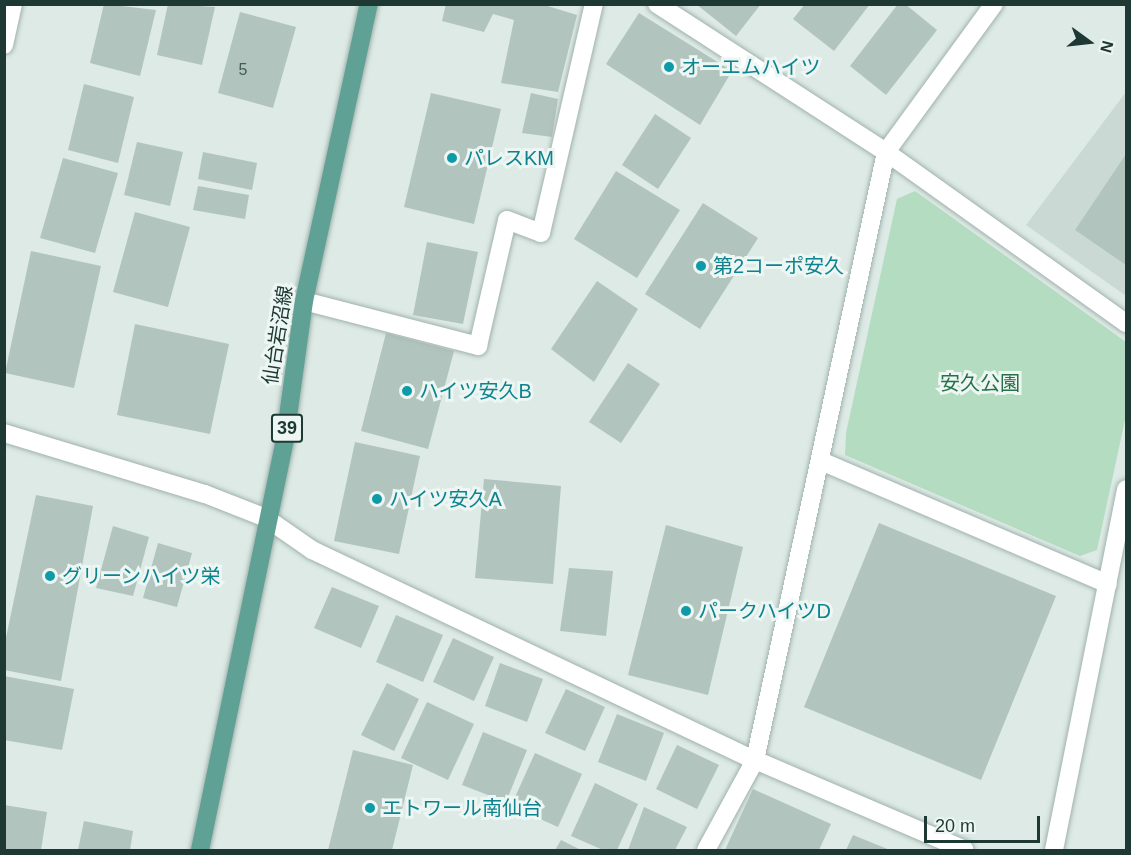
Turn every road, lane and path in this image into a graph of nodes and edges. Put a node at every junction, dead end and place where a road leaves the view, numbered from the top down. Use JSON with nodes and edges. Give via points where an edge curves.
{"nodes":[{"id":1,"x":13,"y":4,"type":"edge"},
{"id":2,"x":369,"y":4,"type":"edge"},
{"id":3,"x":594,"y":4,"type":"edge"},
{"id":4,"x":657,"y":4,"type":"edge"},
{"id":5,"x":994,"y":4,"type":"edge"},
{"id":6,"x":4,"y":45,"type":"edge"},
{"id":7,"x":885,"y":152,"type":"junction"},
{"id":8,"x":304,"y":301,"type":"junction"},
{"id":9,"x":1126,"y":323,"type":"edge"},
{"id":10,"x":4,"y":433,"type":"edge"},
{"id":11,"x":821,"y":461,"type":"junction"},
{"id":12,"x":1126,"y":489,"type":"edge"},
{"id":13,"x":266,"y":518,"type":"junction"},
{"id":14,"x":1108,"y":584,"type":"junction"},
{"id":15,"x":755,"y":760,"type":"junction"},
{"id":16,"x":200,"y":850,"type":"edge"},
{"id":17,"x":706,"y":850,"type":"edge"},
{"id":18,"x":965,"y":850,"type":"edge"},
{"id":19,"x":1054,"y":850,"type":"edge"}],
"edges":[{"from":1,"to":6,"type":"street"},
{"from":2,"to":8,"type":"main road","name":"仙台岩沼線","number":"39"},
{"from":3,"to":8,"type":"street","via":[[541,233],[507,220],[478,346]]},
{"from":4,"to":7,"type":"street"},
{"from":5,"to":7,"type":"street"},
{"from":7,"to":9,"type":"street"},
{"from":7,"to":11,"type":"street"},
{"from":8,"to":13,"type":"main road","name":"仙台岩沼線","number":"39","via":[[285,438]]},
{"from":10,"to":13,"type":"street","via":[[205,494]]},
{"from":11,"to":14,"type":"street"},
{"from":11,"to":15,"type":"street"},
{"from":12,"to":14,"type":"street"},
{"from":13,"to":15,"type":"street","via":[[312,550]]},
{"from":13,"to":16,"type":"main road","name":"仙台岩沼線","number":"39"},
{"from":14,"to":19,"type":"street"},
{"from":15,"to":17,"type":"street"},
{"from":15,"to":18,"type":"street"}]}
